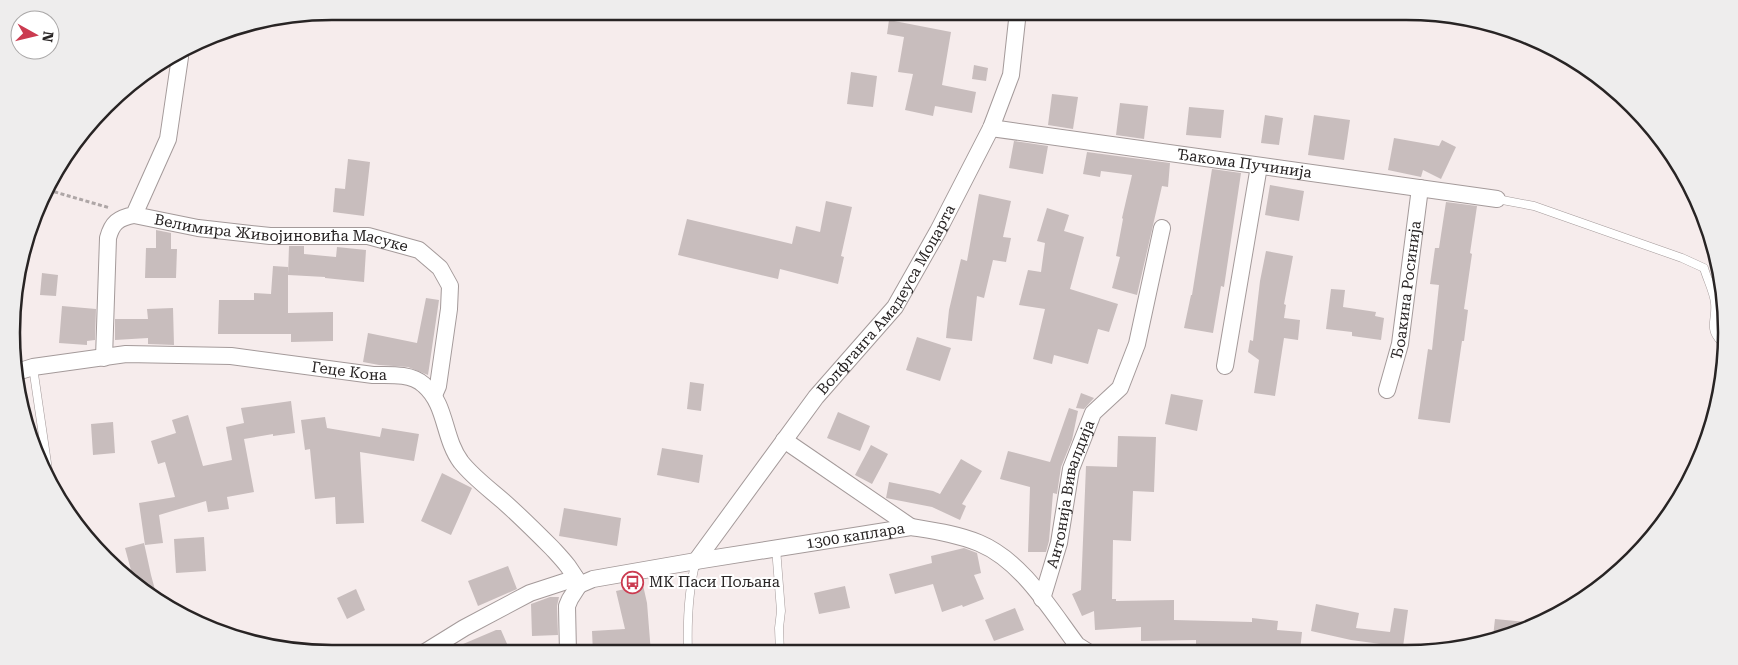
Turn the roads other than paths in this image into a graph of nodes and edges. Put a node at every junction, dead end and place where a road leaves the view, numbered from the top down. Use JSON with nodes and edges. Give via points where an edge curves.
{"nodes":[{"id":1,"x":1017,"y":20,"type":"edge"},
{"id":2,"x":179,"y":60,"type":"edge"},
{"id":3,"x":992,"y":128,"type":"junction"},
{"id":4,"x":1259,"y":166,"type":"junction"},
{"id":5,"x":1420,"y":188,"type":"junction"},
{"id":6,"x":1497,"y":199,"type":"joint"},
{"id":7,"x":134,"y":215,"type":"junction"},
{"id":8,"x":1162,"y":228,"type":"dead end"},
{"id":9,"x":1718,"y":338,"type":"edge"},
{"id":10,"x":104,"y":358,"type":"junction"},
{"id":11,"x":1225,"y":366,"type":"dead end"},
{"id":12,"x":34,"y":367,"type":"junction"},
{"id":13,"x":23,"y":370,"type":"edge"},
{"id":14,"x":1387,"y":390,"type":"dead end"},
{"id":15,"x":434,"y":395,"type":"junction"},
{"id":16,"x":784,"y":440,"type":"junction"},
{"id":17,"x":46,"y":457,"type":"edge"},
{"id":18,"x":911,"y":528,"type":"junction"},
{"id":19,"x":776,"y":548,"type":"junction"},
{"id":20,"x":696,"y":561,"type":"junction"},
{"id":21,"x":577,"y":581,"type":"junction"},
{"id":22,"x":1042,"y":599,"type":"junction"},
{"id":23,"x":437,"y":645,"type":"edge"},
{"id":24,"x":568,"y":645,"type":"edge"},
{"id":25,"x":688,"y":645,"type":"edge"},
{"id":26,"x":780,"y":645,"type":"edge"},
{"id":27,"x":1079,"y":645,"type":"edge"}],
"edges":[{"from":1,"to":3,"type":"street","name":"Волфганга Амадеуса Моцарта","via":[[1011,75]]},
{"from":2,"to":7,"type":"street","via":[[168,140]]},
{"from":3,"to":4,"type":"street","name":"Ђакома Пучинија"},
{"from":3,"to":16,"type":"street","name":"Волфганга Амадеуса Моцарта","via":[[895,308],[816,397]]},
{"from":4,"to":5,"type":"street","name":"Ђакома Пучинија"},
{"from":4,"to":11,"type":"street"},
{"from":5,"to":6,"type":"street","name":"Ђакома Пучинија"},
{"from":5,"to":14,"type":"street","name":"Ђоакина Росинија","via":[[1400,344]]},
{"from":6,"to":9,"type":"lane","via":[[1534,206],[1704,268],[1715,302],[1713,329]]},
{"from":7,"to":10,"type":"street","via":[[115,221],[108,238]]},
{"from":7,"to":15,"type":"street","name":"Велимира Живојиновића Масуке","via":[[198,228],[270,236],[368,236],[419,250],[440,268],[450,286],[438,386]]},
{"from":8,"to":22,"type":"street","name":"Антонија Вивалдија","via":[[1137,344],[1120,388],[1094,413],[1071,468],[1059,543]]},
{"from":10,"to":12,"type":"street","name":"Геце Кона"},
{"from":10,"to":15,"type":"street","name":"Геце Кона","via":[[126,354],[232,356],[411,378],[422,383]]},
{"from":12,"to":13,"type":"street","name":"Геце Кона"},
{"from":12,"to":17,"type":"lane"},
{"from":15,"to":21,"type":"street","via":[[446,433],[460,461],[568,565]]},
{"from":16,"to":18,"type":"street"},
{"from":16,"to":20,"type":"street","name":"Волфганга Амадеуса Моцарта"},
{"from":18,"to":19,"type":"street","name":"1300 каплара"},
{"from":18,"to":22,"type":"street","name":"1300 каплара","via":[[954,535],[997,553]]},
{"from":19,"to":20,"type":"street","name":"1300 каплара"},
{"from":19,"to":26,"type":"lane","via":[[781,611]]},
{"from":20,"to":21,"type":"street","name":"1300 каплара"},
{"from":20,"to":25,"type":"lane","via":[[691,578]]},
{"from":21,"to":23,"type":"street","name":"1300 каплара","via":[[530,593]]},
{"from":21,"to":24,"type":"street","via":[[567,606]]},
{"from":22,"to":27,"type":"street","name":"1300 каплара"}]}
